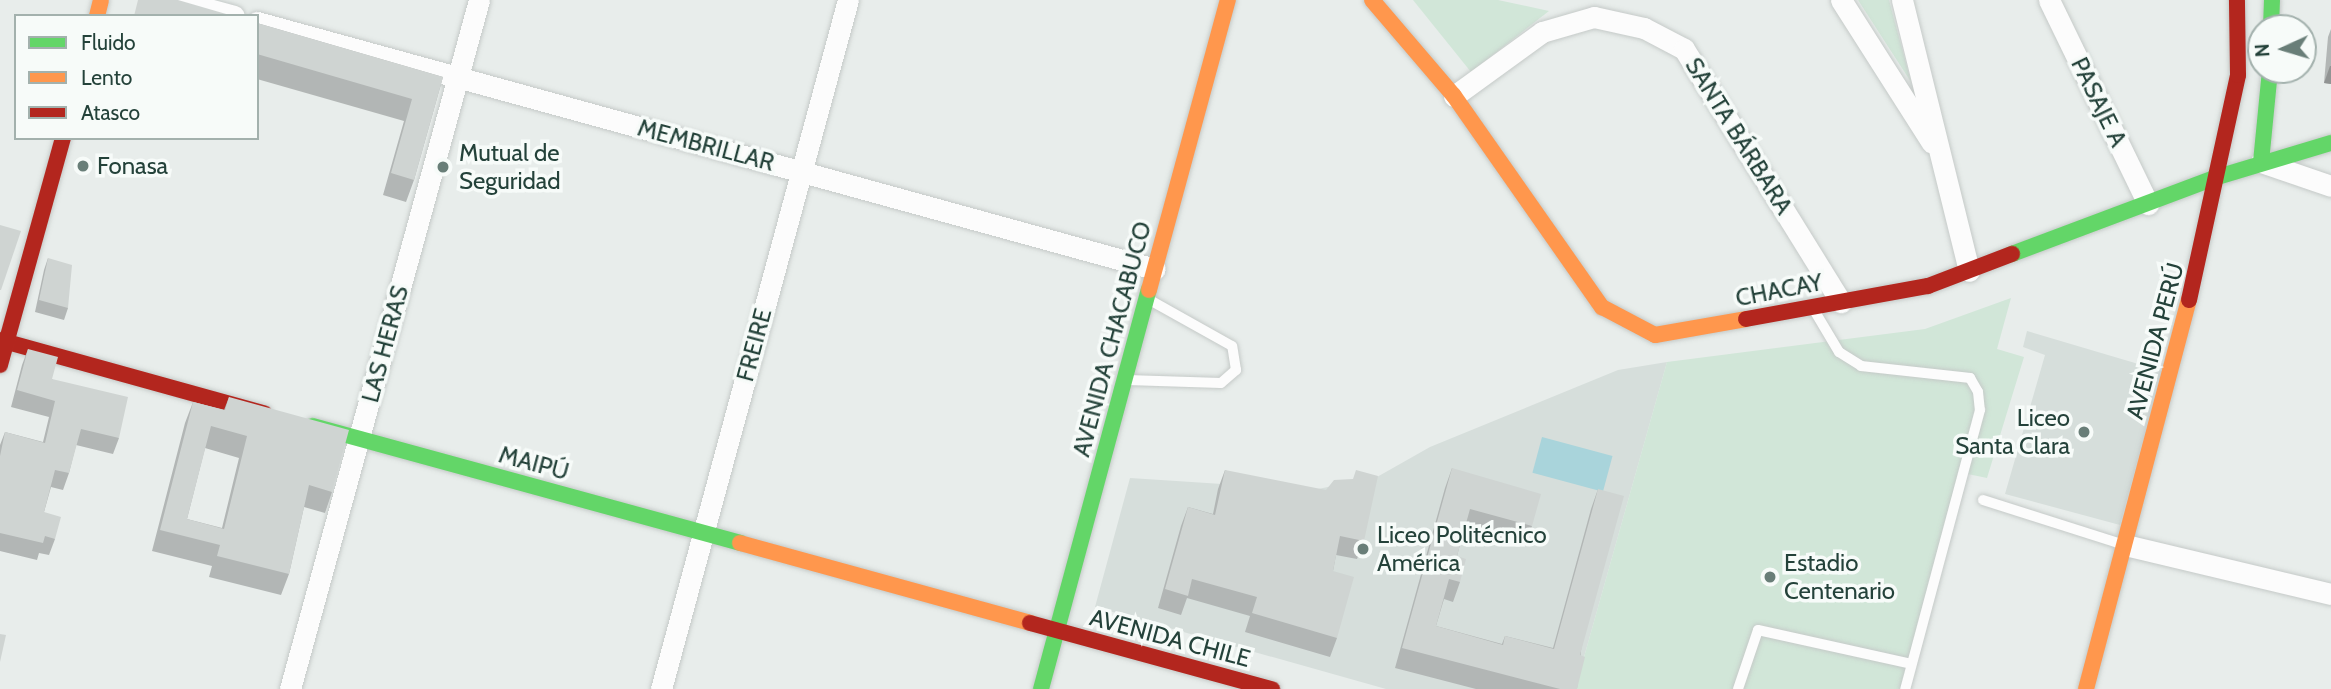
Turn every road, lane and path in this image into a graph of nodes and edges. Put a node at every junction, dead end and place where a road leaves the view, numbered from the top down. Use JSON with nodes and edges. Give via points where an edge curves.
{"nodes":[{"id":1,"x":176,"y":0,"type":"edge"},
{"id":2,"x":480,"y":0,"type":"edge"},
{"id":3,"x":848,"y":0,"type":"edge"},
{"id":4,"x":1228,"y":0,"type":"edge"},
{"id":5,"x":1372,"y":0,"type":"edge"},
{"id":6,"x":1841,"y":0,"type":"edge"},
{"id":7,"x":1902,"y":0,"type":"edge"},
{"id":8,"x":2049,"y":0,"type":"edge"},
{"id":9,"x":2237,"y":0,"type":"edge"},
{"id":10,"x":227,"y":14,"type":"edge"},
{"id":11,"x":259,"y":23,"type":"edge"},
{"id":12,"x":458,"y":77,"type":"junction"},
{"id":13,"x":2269,"y":84,"type":"edge"},
{"id":14,"x":1454,"y":96,"type":"junction"},
{"id":15,"x":62,"y":140,"type":"edge"},
{"id":16,"x":2331,"y":143,"type":"edge"},
{"id":17,"x":1941,"y":158,"type":"junction"},
{"id":18,"x":2261,"y":162,"type":"junction"},
{"id":19,"x":801,"y":172,"type":"junction"},
{"id":20,"x":2214,"y":178,"type":"junction"},
{"id":21,"x":2331,"y":186,"type":"edge"},
{"id":22,"x":2148,"y":204,"type":"junction"},
{"id":23,"x":1155,"y":269,"type":"junction"},
{"id":24,"x":1969,"y":271,"type":"junction"},
{"id":25,"x":1147,"y":298,"type":"junction"},
{"id":26,"x":1841,"y":302,"type":"junction"},
{"id":27,"x":1812,"y":307,"type":"junction"},
{"id":28,"x":3,"y":341,"type":"edge"},
{"id":29,"x":0,"y":365,"type":"edge"},
{"id":30,"x":1124,"y":380,"type":"junction"},
{"id":31,"x":359,"y":439,"type":"junction"},
{"id":32,"x":1983,"y":500,"type":"dead end"},
{"id":33,"x":703,"y":533,"type":"junction"},
{"id":34,"x":2125,"y":545,"type":"junction"},
{"id":35,"x":2331,"y":594,"type":"edge"},
{"id":36,"x":1057,"y":630,"type":"junction"},
{"id":37,"x":1911,"y":664,"type":"junction"},
{"id":38,"x":290,"y":689,"type":"edge"},
{"id":39,"x":661,"y":689,"type":"edge"},
{"id":40,"x":1041,"y":689,"type":"edge"},
{"id":41,"x":1272,"y":689,"type":"edge"},
{"id":42,"x":1738,"y":689,"type":"edge"},
{"id":43,"x":1905,"y":689,"type":"edge"},
{"id":44,"x":2086,"y":689,"type":"edge"}],
"edges":[{"from":1,"to":10,"type":"street"},
{"from":2,"to":12,"type":"street","name":"LAS HERAS"},
{"from":3,"to":19,"type":"street","name":"FREIRE"},
{"from":4,"to":23,"type":"main road","name":"AVENIDA CHACABUCO"},
{"from":5,"to":14,"type":"main road","name":"CHACAY"},
{"from":6,"to":17,"type":"street"},
{"from":7,"to":17,"type":"street"},
{"from":8,"to":22,"type":"street","name":"PASAJE A"},
{"from":9,"to":20,"type":"main road","name":"AVENIDA PERÚ","via":[[2238,75]]},
{"from":11,"to":12,"type":"street","name":"MEMBRILLAR"},
{"from":12,"to":19,"type":"street","name":"MEMBRILLAR"},
{"from":12,"to":31,"type":"street","name":"LAS HERAS"},
{"from":13,"to":18,"type":"main road"},
{"from":14,"to":26,"type":"street","name":"SANTA BÁRBARA","via":[[1542,32],[1594,18],[1644,27],[1684,48]]},
{"from":14,"to":27,"type":"main road","name":"CHACAY","via":[[1594,297],[1622,323],[1667,336]]},
{"from":15,"to":28,"type":"main road"},
{"from":16,"to":18,"type":"main road","name":"CHACAY"},
{"from":17,"to":24,"type":"street"},
{"from":18,"to":20,"type":"main road","name":"CHACAY"},
{"from":18,"to":21,"type":"street"},
{"from":19,"to":23,"type":"street","name":"MEMBRILLAR"},
{"from":19,"to":33,"type":"street","name":"FREIRE"},
{"from":20,"to":22,"type":"main road","name":"CHACAY"},
{"from":20,"to":34,"type":"main road","name":"AVENIDA PERÚ","via":[[2212,212]]},
{"from":22,"to":24,"type":"main road","name":"CHACAY"},
{"from":23,"to":25,"type":"main road","name":"AVENIDA CHACABUCO"},
{"from":24,"to":26,"type":"main road","name":"CHACAY","via":[[1928,286]]},
{"from":25,"to":30,"type":"main road","name":"AVENIDA CHACABUCO"},
{"from":25,"to":30,"type":"lane","via":[[1232,346],[1236,370],[1221,383]]},
{"from":26,"to":27,"type":"main road","name":"CHACAY"},
{"from":27,"to":37,"type":"lane","via":[[1839,352],[1861,366],[1970,378],[1978,392],[1980,410]]},
{"from":28,"to":29,"type":"main road"},
{"from":28,"to":31,"type":"main road","name":"MAIPÚ"},
{"from":30,"to":36,"type":"main road","name":"AVENIDA CHACABUCO"},
{"from":31,"to":33,"type":"main road","name":"MAIPÚ"},
{"from":31,"to":38,"type":"street","name":"LAS HERAS"},
{"from":32,"to":34,"type":"lane"},
{"from":33,"to":36,"type":"main road","name":"MAIPÚ"},
{"from":33,"to":39,"type":"street","name":"FREIRE"},
{"from":34,"to":35,"type":"street"},
{"from":34,"to":44,"type":"main road","name":"AVENIDA PERÚ"},
{"from":36,"to":40,"type":"main road","name":"AVENIDA CHACABUCO"},
{"from":36,"to":41,"type":"main road","name":"AVENIDA CHILE"},
{"from":37,"to":42,"type":"lane","via":[[1758,630]]},
{"from":37,"to":43,"type":"lane"}]}
